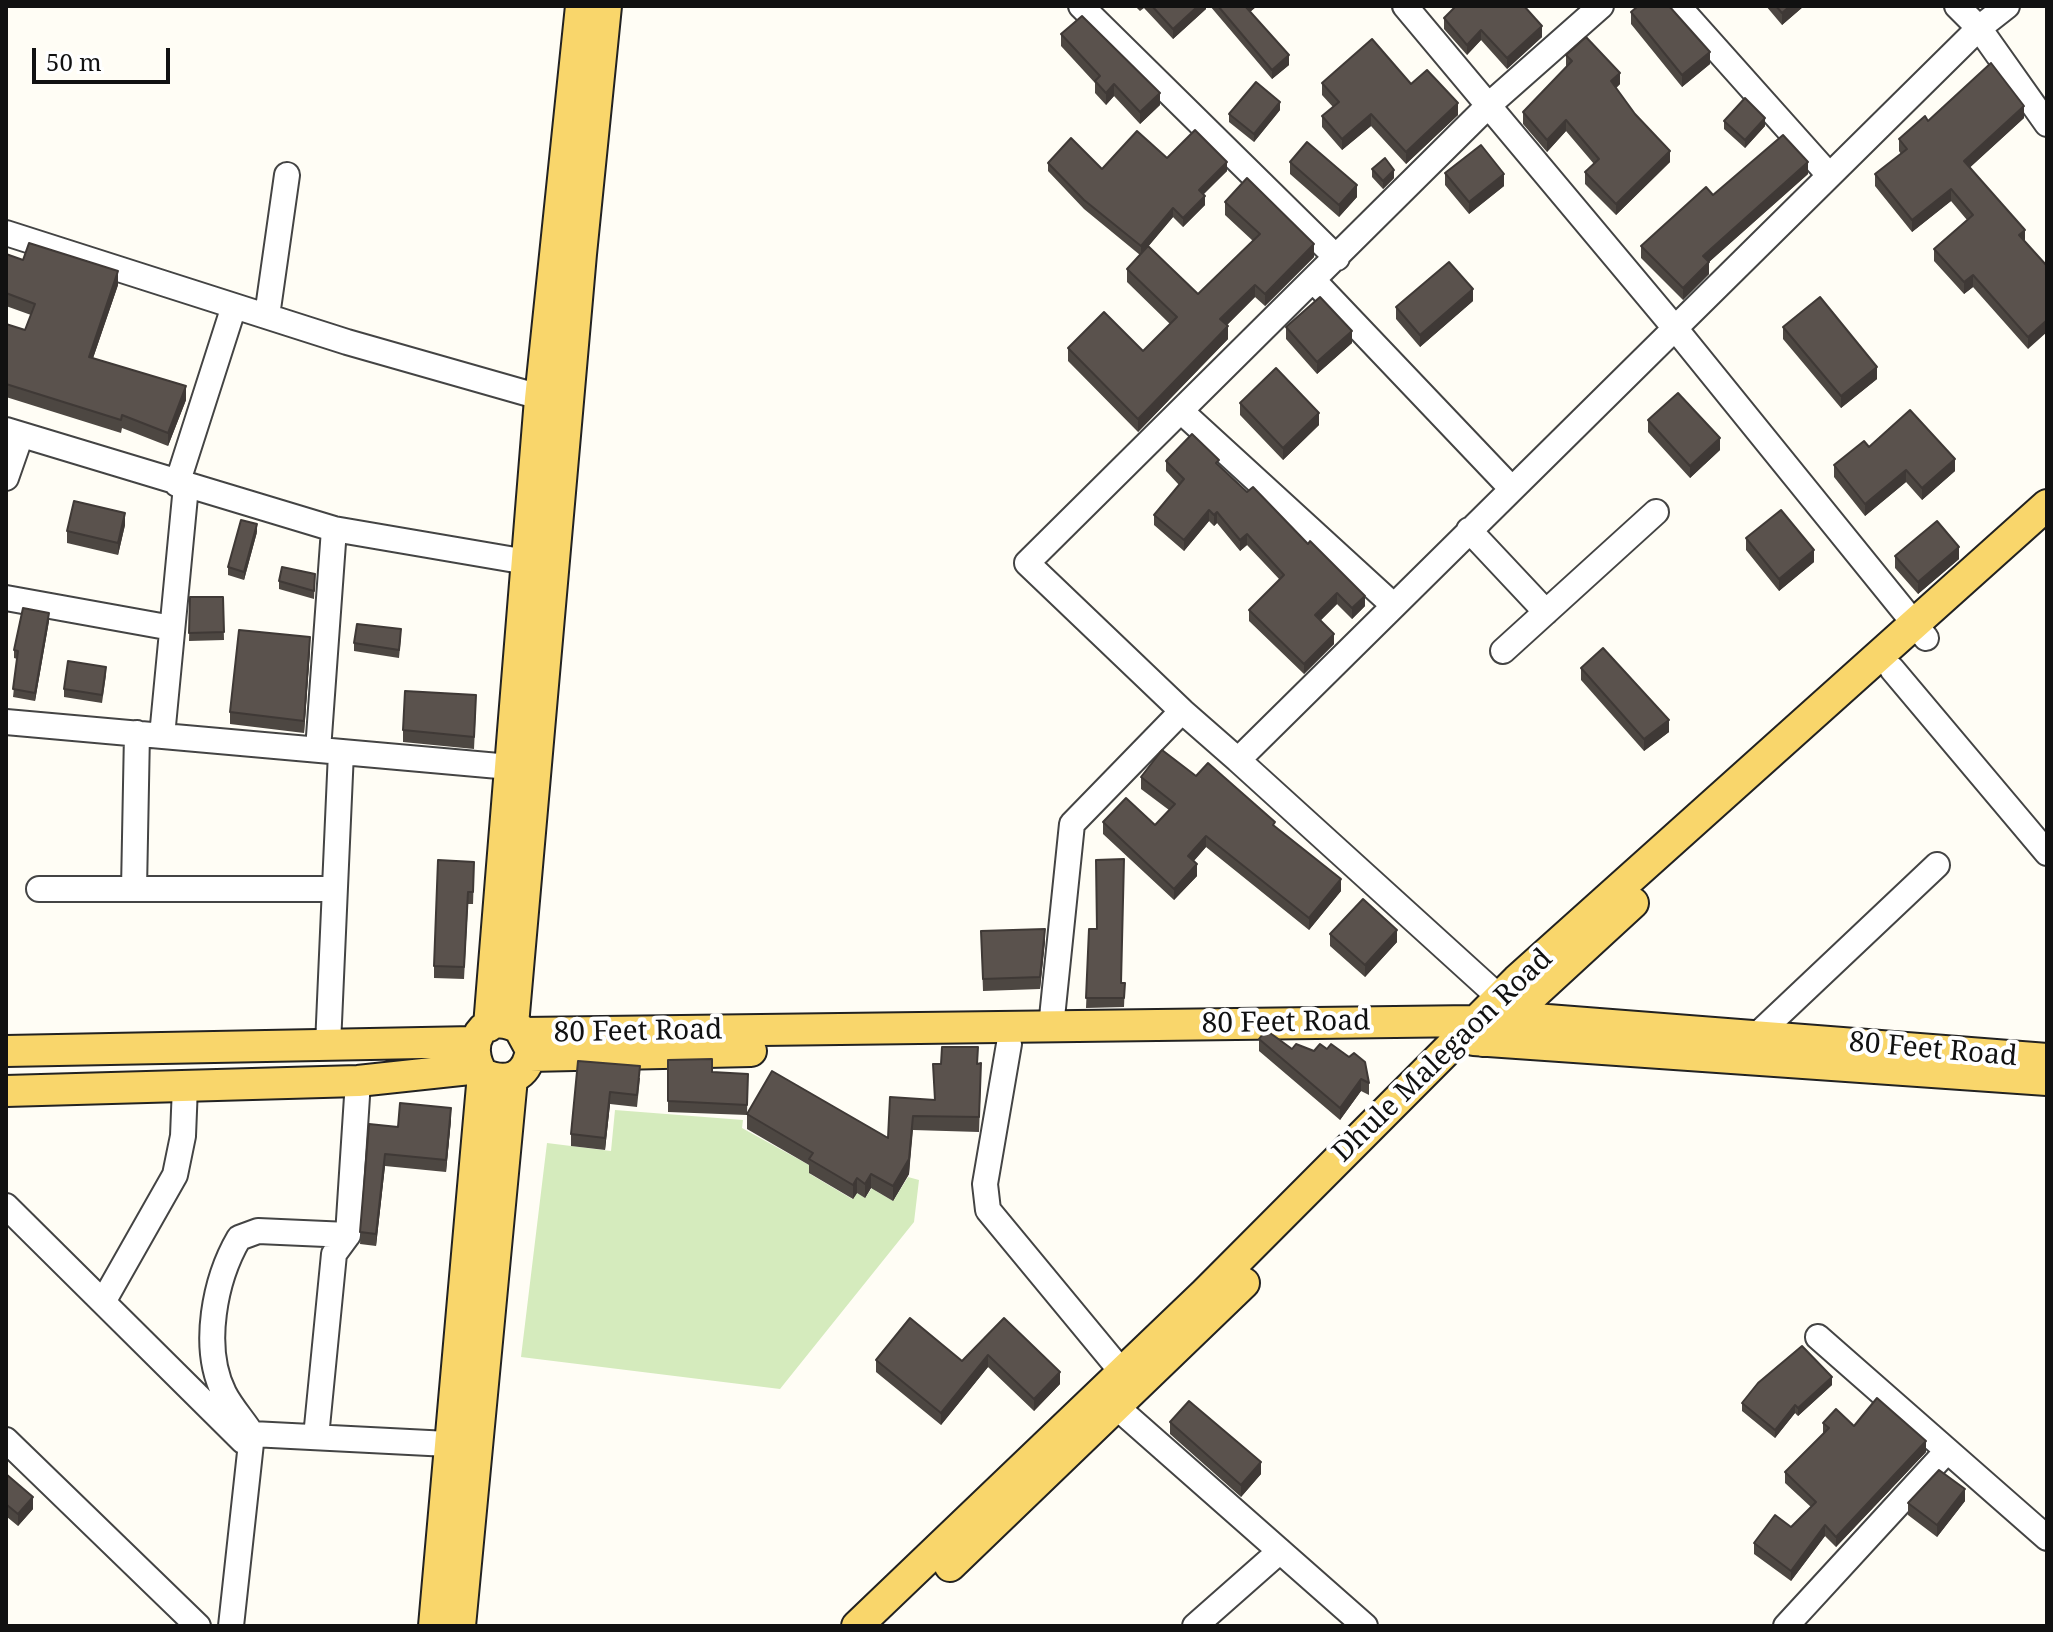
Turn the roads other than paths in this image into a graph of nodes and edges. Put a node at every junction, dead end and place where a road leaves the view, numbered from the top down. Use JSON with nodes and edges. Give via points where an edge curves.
{"nodes":[{"id":1,"x":581,"y":6,"type":"edge"},
{"id":2,"x":606,"y":6,"type":"edge"},
{"id":3,"x":1081,"y":6,"type":"edge"},
{"id":4,"x":1405,"y":6,"type":"edge"},
{"id":5,"x":1601,"y":6,"type":"edge"},
{"id":6,"x":1678,"y":6,"type":"edge"},
{"id":7,"x":1957,"y":6,"type":"edge"},
{"id":8,"x":2007,"y":6,"type":"edge"},
{"id":9,"x":1979,"y":28,"type":"junction"},
{"id":10,"x":1490,"y":104,"type":"junction"},
{"id":11,"x":2047,"y":124,"type":"edge"},
{"id":12,"x":287,"y":175,"type":"dead end"},
{"id":13,"x":1829,"y":175,"type":"junction"},
{"id":14,"x":6,"y":233,"type":"edge"},
{"id":15,"x":1337,"y":258,"type":"junction"},
{"id":16,"x":1314,"y":281,"type":"junction"},
{"id":17,"x":234,"y":306,"type":"junction"},
{"id":18,"x":267,"y":316,"type":"junction"},
{"id":19,"x":1674,"y":327,"type":"junction"},
{"id":20,"x":554,"y":401,"type":"junction"},
{"id":21,"x":1182,"y":412,"type":"junction"},
{"id":22,"x":14,"y":432,"type":"edge"},
{"id":23,"x":6,"y":478,"type":"edge"},
{"id":24,"x":181,"y":485,"type":"junction"},
{"id":25,"x":1511,"y":488,"type":"junction"},
{"id":26,"x":2047,"y":505,"type":"edge"},
{"id":27,"x":1656,"y":512,"type":"dead end"},
{"id":28,"x":334,"y":529,"type":"junction"},
{"id":29,"x":2047,"y":529,"type":"edge"},
{"id":30,"x":1469,"y":530,"type":"junction"},
{"id":31,"x":527,"y":562,"type":"junction"},
{"id":32,"x":6,"y":598,"type":"edge"},
{"id":33,"x":1393,"y":605,"type":"junction"},
{"id":34,"x":1546,"y":612,"type":"junction"},
{"id":35,"x":172,"y":628,"type":"junction"},
{"id":36,"x":1920,"y":630,"type":"junction"},
{"id":37,"x":1503,"y":651,"type":"dead end"},
{"id":38,"x":1892,"y":669,"type":"junction"},
{"id":39,"x":1182,"y":711,"type":"junction"},
{"id":40,"x":6,"y":722,"type":"edge"},
{"id":41,"x":137,"y":733,"type":"junction"},
{"id":42,"x":162,"y":736,"type":"junction"},
{"id":43,"x":329,"y":751,"type":"junction"},
{"id":44,"x":1238,"y":760,"type":"junction"},
{"id":45,"x":510,"y":767,"type":"junction"},
{"id":46,"x":2047,"y":853,"type":"edge"},
{"id":47,"x":1937,"y":865,"type":"dead end"},
{"id":48,"x":39,"y":889,"type":"dead end"},
{"id":49,"x":134,"y":889,"type":"junction"},
{"id":50,"x":333,"y":889,"type":"junction"},
{"id":51,"x":1504,"y":1007,"type":"junction"},
{"id":52,"x":1051,"y":1027,"type":"junction"},
{"id":53,"x":1471,"y":1034,"type":"junction"},
{"id":54,"x":1756,"y":1036,"type":"junction"},
{"id":55,"x":1009,"y":1044,"type":"junction"},
{"id":56,"x":328,"y":1045,"type":"junction"},
{"id":57,"x":501,"y":1050,"type":"junction"},
{"id":58,"x":6,"y":1051,"type":"edge"},
{"id":59,"x":2047,"y":1059,"type":"edge"},
{"id":60,"x":2047,"y":1080,"type":"edge"},
{"id":61,"x":358,"y":1081,"type":"junction"},
{"id":62,"x":185,"y":1086,"type":"junction"},
{"id":63,"x":6,"y":1091,"type":"edge"},
{"id":64,"x":6,"y":1206,"type":"edge"},
{"id":65,"x":348,"y":1235,"type":"junction"},
{"id":66,"x":103,"y":1302,"type":"junction"},
{"id":67,"x":1818,"y":1337,"type":"dead end"},
{"id":68,"x":1122,"y":1372,"type":"junction"},
{"id":69,"x":1108,"y":1401,"type":"junction"},
{"id":70,"x":316,"y":1437,"type":"junction"},
{"id":71,"x":6,"y":1440,"type":"edge"},
{"id":72,"x":251,"y":1441,"type":"junction"},
{"id":73,"x":465,"y":1445,"type":"junction"},
{"id":74,"x":1947,"y":1451,"type":"junction"},
{"id":75,"x":2047,"y":1538,"type":"edge"},
{"id":76,"x":1280,"y":1551,"type":"junction"},
{"id":77,"x":198,"y":1626,"type":"edge"},
{"id":78,"x":231,"y":1626,"type":"edge"},
{"id":79,"x":434,"y":1626,"type":"edge"},
{"id":80,"x":460,"y":1626,"type":"edge"},
{"id":81,"x":857,"y":1626,"type":"edge"},
{"id":82,"x":886,"y":1626,"type":"edge"},
{"id":83,"x":1195,"y":1626,"type":"edge"},
{"id":84,"x":1365,"y":1626,"type":"edge"},
{"id":85,"x":1786,"y":1626,"type":"edge"}],
"edges":[{"from":1,"to":20,"type":"main road"},
{"from":2,"to":20,"type":"main road"},
{"from":3,"to":15,"type":"street"},
{"from":4,"to":10,"type":"street"},
{"from":5,"to":10,"type":"street"},
{"from":6,"to":13,"type":"street"},
{"from":7,"to":9,"type":"street"},
{"from":8,"to":9,"type":"street"},
{"from":9,"to":11,"type":"street"},
{"from":9,"to":13,"type":"street"},
{"from":10,"to":15,"type":"street"},
{"from":10,"to":19,"type":"street"},
{"from":12,"to":18,"type":"street"},
{"from":13,"to":19,"type":"street"},
{"from":14,"to":17,"type":"street"},
{"from":15,"to":16,"type":"street"},
{"from":16,"to":21,"type":"street"},
{"from":16,"to":25,"type":"street"},
{"from":17,"to":18,"type":"street"},
{"from":17,"to":24,"type":"street"},
{"from":18,"to":20,"type":"street"},
{"from":19,"to":25,"type":"street"},
{"from":19,"to":36,"type":"street"},
{"from":20,"to":31,"type":"main road"},
{"from":20,"to":57,"type":"main road"},
{"from":21,"to":33,"type":"street"},
{"from":21,"to":39,"type":"street","via":[[1027,563]]},
{"from":22,"to":23,"type":"street"},
{"from":22,"to":24,"type":"street"},
{"from":24,"to":28,"type":"street"},
{"from":24,"to":35,"type":"street"},
{"from":25,"to":30,"type":"street"},
{"from":26,"to":36,"type":"main road","name":"Dhule Malegaon Road"},
{"from":27,"to":34,"type":"street"},
{"from":28,"to":31,"type":"street"},
{"from":28,"to":43,"type":"street"},
{"from":29,"to":36,"type":"main road"},
{"from":30,"to":33,"type":"street"},
{"from":30,"to":34,"type":"street"},
{"from":31,"to":45,"type":"main road"},
{"from":32,"to":35,"type":"street"},
{"from":33,"to":44,"type":"street"},
{"from":34,"to":37,"type":"street"},
{"from":35,"to":42,"type":"street"},
{"from":36,"to":38,"type":"main road"},
{"from":36,"to":51,"type":"main road","name":"Dhule Malegaon Road"},
{"from":38,"to":46,"type":"street"},
{"from":38,"to":51,"type":"main road"},
{"from":39,"to":44,"type":"street"},
{"from":39,"to":52,"type":"street","via":[[1072,824]]},
{"from":40,"to":41,"type":"street"},
{"from":41,"to":42,"type":"street"},
{"from":41,"to":49,"type":"street"},
{"from":42,"to":43,"type":"street"},
{"from":43,"to":45,"type":"street"},
{"from":43,"to":50,"type":"street"},
{"from":44,"to":51,"type":"street"},
{"from":45,"to":57,"type":"main road"},
{"from":47,"to":54,"type":"street"},
{"from":48,"to":49,"type":"street"},
{"from":49,"to":50,"type":"street"},
{"from":50,"to":56,"type":"street"},
{"from":51,"to":53,"type":"main road","name":"Dhule Malegaon Road"},
{"from":51,"to":54,"type":"main road","name":"80 Feet Road"},
{"from":52,"to":53,"type":"main road","name":"80 Feet Road"},
{"from":52,"to":57,"type":"main road","name":"80 Feet Road"},
{"from":53,"to":55,"type":"main road","name":"80 Feet Road"},
{"from":53,"to":60,"type":"main road","name":"80 Feet Road"},
{"from":53,"to":68,"type":"main road","name":"Dhule Malegaon Road"},
{"from":53,"to":69,"type":"main road"},
{"from":54,"to":59,"type":"main road","name":"80 Feet Road"},
{"from":55,"to":57,"type":"main road","name":"80 Feet Road"},
{"from":55,"to":68,"type":"street","via":[[985,1184],[988,1210]]},
{"from":56,"to":57,"type":"main road","name":"80 Feet Road"},
{"from":56,"to":58,"type":"main road","name":"80 Feet Road"},
{"from":57,"to":61,"type":"main road","name":"80 Feet Road"},
{"from":57,"to":73,"type":"main road"},
{"from":61,"to":62,"type":"main road","name":"80 Feet Road"},
{"from":61,"to":65,"type":"street"},
{"from":62,"to":63,"type":"main road","name":"80 Feet Road"},
{"from":62,"to":66,"type":"street","via":[[175,1175]]},
{"from":64,"to":66,"type":"street"},
{"from":65,"to":70,"type":"street","via":[[334,1254]]},
{"from":65,"to":72,"type":"street","via":[[258,1231],[239,1238],[225,1263],[217,1294],[214,1360],[223,1391]]},
{"from":66,"to":72,"type":"street"},
{"from":67,"to":74,"type":"street"},
{"from":68,"to":69,"type":"main road","name":"Dhule Malegaon Road"},
{"from":69,"to":76,"type":"street"},
{"from":69,"to":81,"type":"main road","name":"Dhule Malegaon Road"},
{"from":69,"to":82,"type":"main road"},
{"from":70,"to":72,"type":"street"},
{"from":70,"to":73,"type":"street"},
{"from":71,"to":77,"type":"street"},
{"from":72,"to":78,"type":"street"},
{"from":73,"to":79,"type":"main road"},
{"from":73,"to":80,"type":"main road"},
{"from":74,"to":75,"type":"street"},
{"from":74,"to":85,"type":"street"},
{"from":76,"to":83,"type":"street"},
{"from":76,"to":84,"type":"street"}]}
